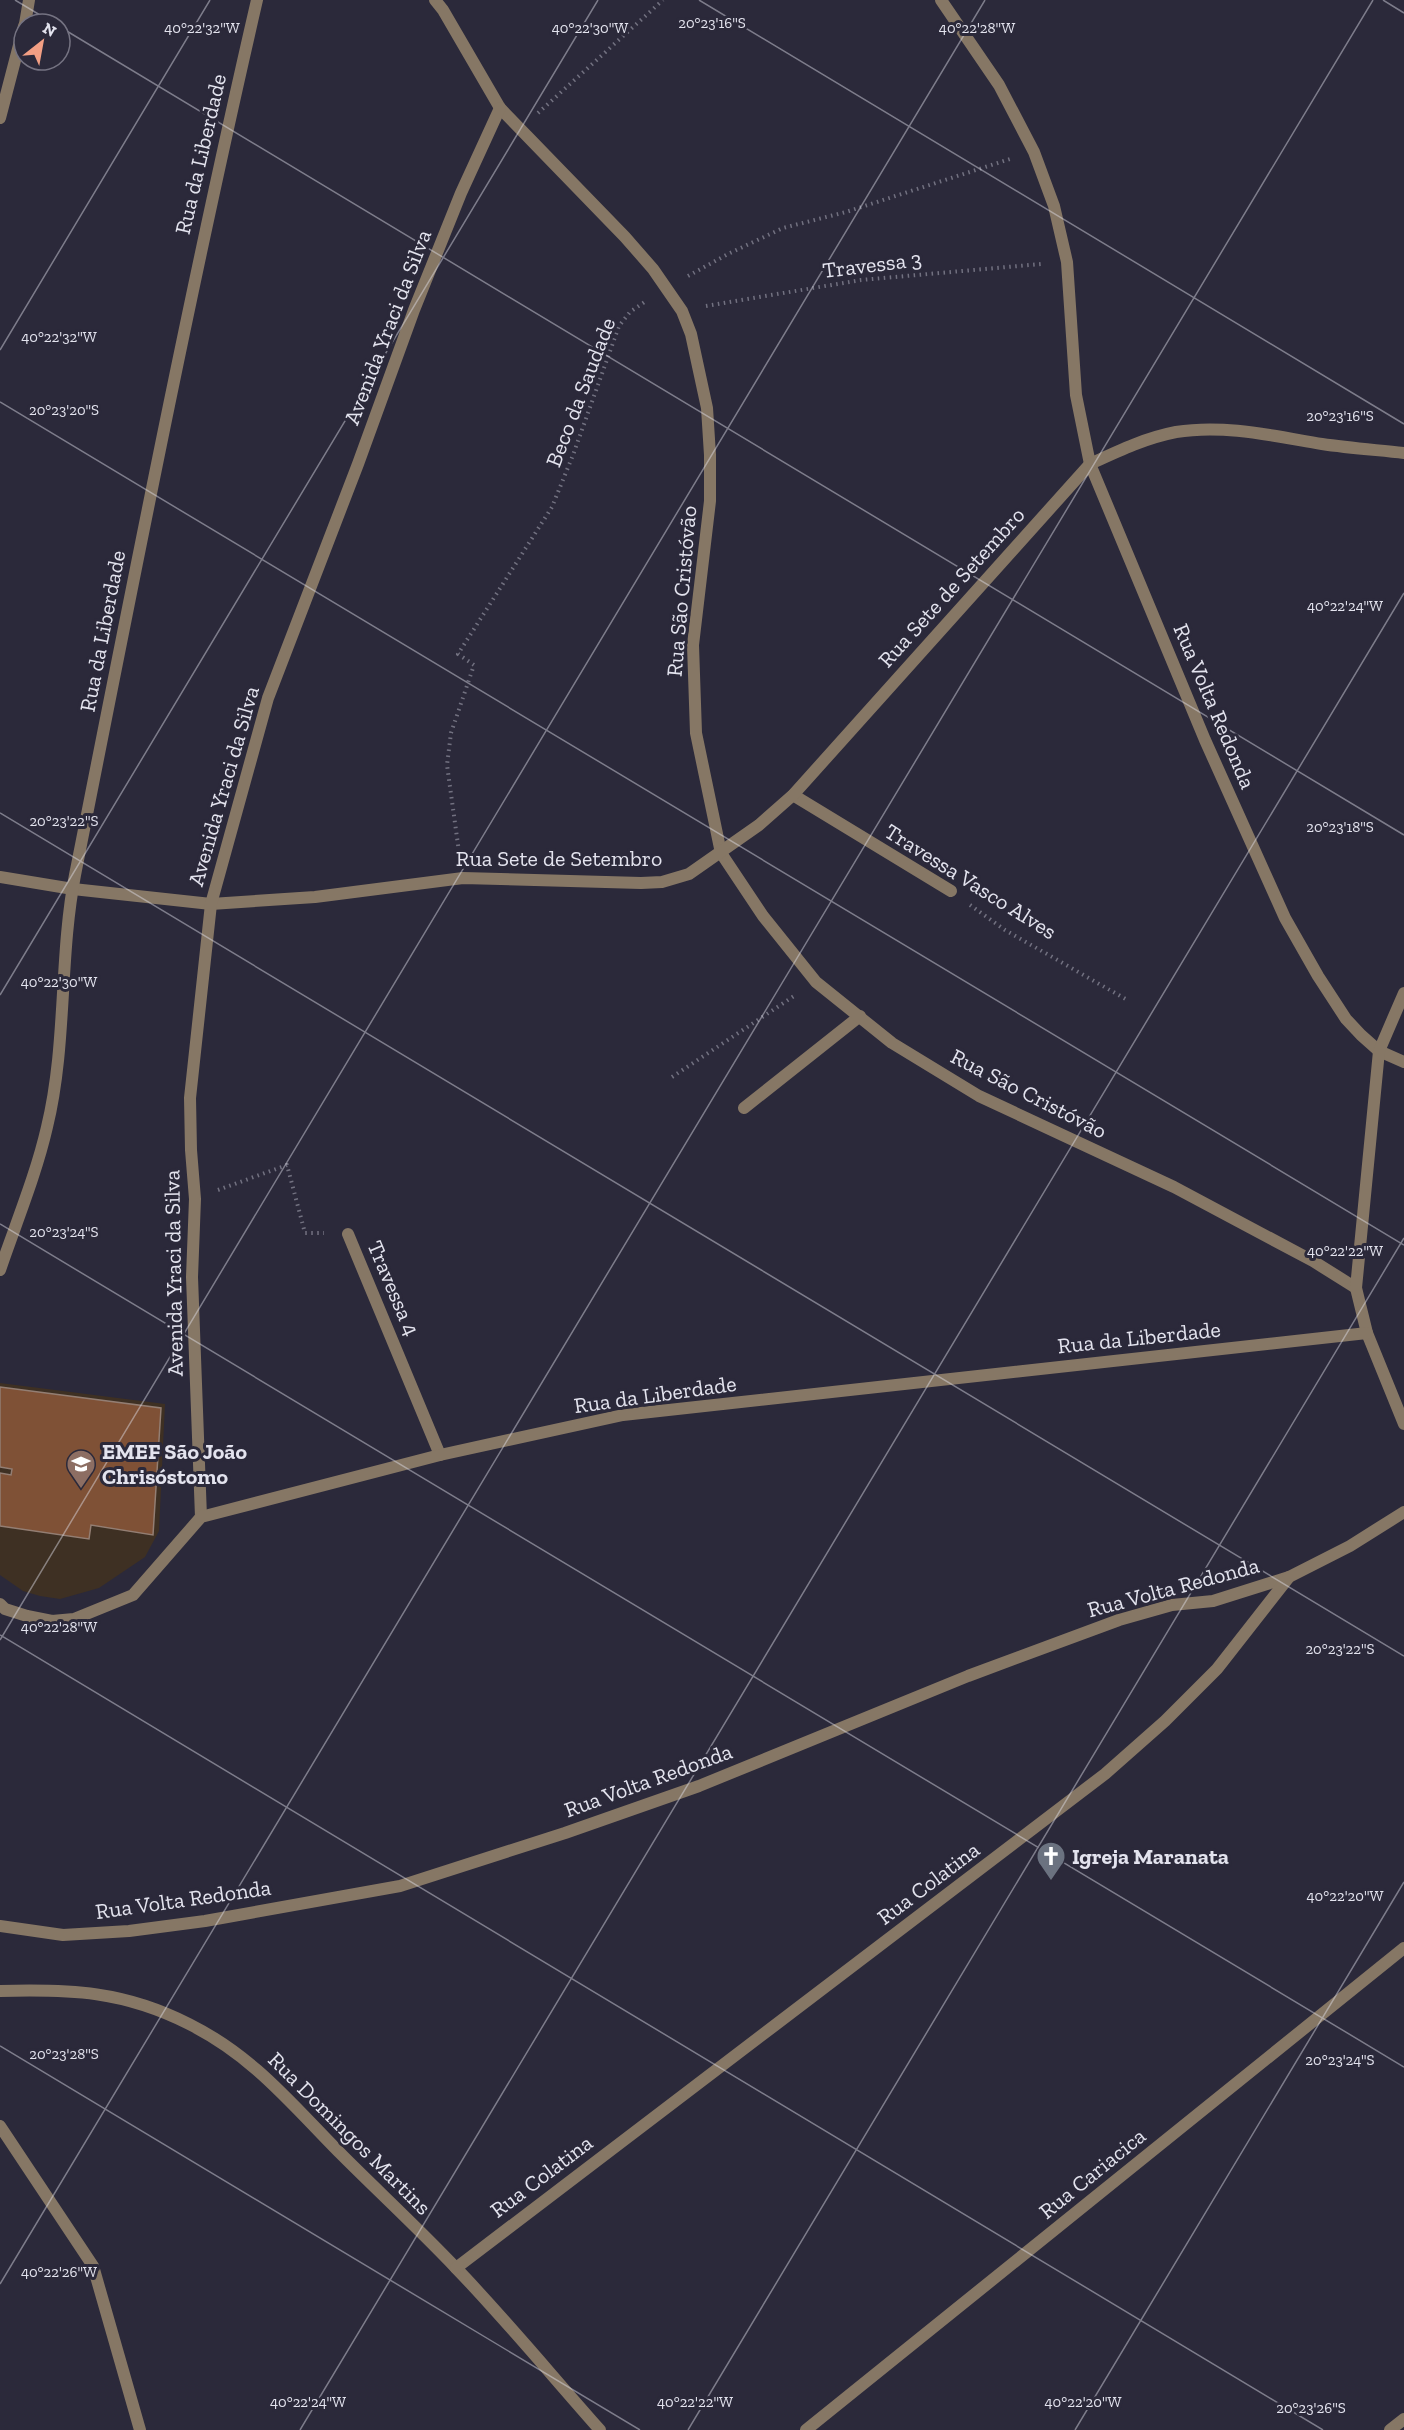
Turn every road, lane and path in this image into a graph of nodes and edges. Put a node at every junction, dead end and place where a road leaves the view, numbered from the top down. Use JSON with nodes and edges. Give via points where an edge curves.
{"nodes":[{"id":1,"x":257,"y":0,"type":"edge"},
{"id":2,"x":435,"y":0,"type":"edge"},
{"id":3,"x":663,"y":0,"type":"edge"},
{"id":4,"x":941,"y":0,"type":"edge"},
{"id":5,"x":12,"y":72,"type":"edge"},
{"id":6,"x":500,"y":108,"type":"junction"},
{"id":7,"x":0,"y":118,"type":"edge"},
{"id":8,"x":520,"y":130,"type":"junction"},
{"id":9,"x":1034,"y":152,"type":"junction"},
{"id":10,"x":1067,"y":262,"type":"junction"},
{"id":11,"x":666,"y":288,"type":"junction"},
{"id":12,"x":682,"y":311,"type":"junction"},
{"id":13,"x":1404,"y":453,"type":"edge"},
{"id":14,"x":1090,"y":464,"type":"junction"},
{"id":15,"x":793,"y":795,"type":"junction"},
{"id":16,"x":721,"y":853,"type":"junction"},
{"id":17,"x":0,"y":877,"type":"edge"},
{"id":18,"x":463,"y":878,"type":"junction"},
{"id":19,"x":73,"y":889,"type":"junction"},
{"id":20,"x":951,"y":891,"type":"joint"},
{"id":21,"x":211,"y":904,"type":"junction"},
{"id":22,"x":816,"y":982,"type":"junction"},
{"id":23,"x":1404,"y":993,"type":"edge"},
{"id":24,"x":1129,"y":1000,"type":"dead end"},
{"id":25,"x":860,"y":1016,"type":"junction"},
{"id":26,"x":1379,"y":1051,"type":"junction"},
{"id":27,"x":1404,"y":1062,"type":"edge"},
{"id":28,"x":672,"y":1077,"type":"dead end"},
{"id":29,"x":744,"y":1108,"type":"dead end"},
{"id":30,"x":195,"y":1199,"type":"junction"},
{"id":31,"x":348,"y":1234,"type":"joint"},
{"id":32,"x":0,"y":1270,"type":"edge"},
{"id":33,"x":1356,"y":1288,"type":"junction"},
{"id":34,"x":1367,"y":1333,"type":"junction"},
{"id":35,"x":1404,"y":1424,"type":"edge"},
{"id":36,"x":440,"y":1455,"type":"junction"},
{"id":37,"x":1404,"y":1512,"type":"edge"},
{"id":38,"x":201,"y":1517,"type":"junction"},
{"id":39,"x":1289,"y":1577,"type":"junction"},
{"id":40,"x":0,"y":1604,"type":"edge"},
{"id":41,"x":0,"y":1926,"type":"edge"},
{"id":42,"x":1404,"y":1948,"type":"edge"},
{"id":43,"x":0,"y":1991,"type":"edge"},
{"id":44,"x":0,"y":2126,"type":"edge"},
{"id":45,"x":456,"y":2268,"type":"junction"},
{"id":46,"x":1404,"y":2419,"type":"edge"},
{"id":47,"x":140,"y":2430,"type":"edge"},
{"id":48,"x":600,"y":2430,"type":"edge"},
{"id":49,"x":806,"y":2430,"type":"edge"},
{"id":50,"x":1390,"y":2430,"type":"edge"}],
"edges":[{"from":1,"to":19,"type":"street","name":"Rua da Liberdade","via":[[167,406]]},
{"from":2,"to":6,"type":"street","name":"Rua São Cristóvão"},
{"from":3,"to":8,"type":"path"},
{"from":4,"to":9,"type":"street","name":"Rua Volta Redonda","via":[[999,85]]},
{"from":5,"to":7,"type":"street"},
{"from":6,"to":8,"type":"street","name":"Rua São Cristóvão"},
{"from":6,"to":21,"type":"street","name":"Avenida Yraci da Silva","via":[[414,310],[268,698]]},
{"from":8,"to":11,"type":"street","name":"Rua São Cristóvão","via":[[625,237]]},
{"from":9,"to":10,"type":"street","name":"Rua Volta Redonda","via":[[1054,206]]},
{"from":9,"to":11,"type":"path","name":"Beco da Saudade","via":[[783,228]]},
{"from":10,"to":12,"type":"path","name":"Travessa 3","via":[[861,280]]},
{"from":10,"to":14,"type":"street","name":"Rua Volta Redonda","via":[[1076,395]]},
{"from":11,"to":12,"type":"street","name":"Rua São Cristóvão"},
{"from":11,"to":18,"type":"path","name":"Beco da Saudade","via":[[630,312],[619,326],[552,507],[458,654],[474,665],[452,733],[447,765]]},
{"from":12,"to":16,"type":"street","name":"Rua São Cristóvão","via":[[707,408],[711,455],[710,501],[693,645],[694,689],[696,733]]},
{"from":13,"to":14,"type":"street","via":[[1258,432],[1216,430],[1176,432],[1129,445]]},
{"from":14,"to":15,"type":"street","name":"Rua Sete de Setembro"},
{"from":14,"to":26,"type":"street","name":"Rua Volta Redonda","via":[[1205,740],[1285,918],[1346,1019]]},
{"from":15,"to":16,"type":"street","name":"Rua Sete de Setembro"},
{"from":15,"to":20,"type":"street","name":"Travessa Vasco Alves"},
{"from":16,"to":18,"type":"street","name":"Rua Sete de Setembro","via":[[689,874],[662,882]]},
{"from":16,"to":22,"type":"street","name":"Rua São Cristóvão","via":[[763,916]]},
{"from":17,"to":19,"type":"street","name":"Rua Sete de Setembro"},
{"from":18,"to":21,"type":"street","name":"Rua Sete de Setembro","via":[[315,897]]},
{"from":19,"to":21,"type":"street","name":"Rua Sete de Setembro"},
{"from":19,"to":32,"type":"street","name":"Rua da Liberdade","via":[[48,1127]]},
{"from":20,"to":24,"type":"path","name":"Travessa Vasco Alves","via":[[1005,930]]},
{"from":21,"to":30,"type":"street","name":"Avenida Yraci da Silva","via":[[190,1098]]},
{"from":22,"to":25,"type":"street","name":"Rua São Cristóvão"},
{"from":22,"to":28,"type":"path"},
{"from":23,"to":26,"type":"street"},
{"from":25,"to":29,"type":"street"},
{"from":25,"to":33,"type":"street","name":"Rua São Cristóvão","via":[[892,1043],[979,1096],[1174,1187]]},
{"from":26,"to":27,"type":"street"},
{"from":26,"to":33,"type":"street"},
{"from":30,"to":31,"type":"path","name":"Travessa 4","via":[[287,1165],[304,1233]]},
{"from":30,"to":38,"type":"street","name":"Avenida Yraci da Silva","via":[[192,1277]]},
{"from":31,"to":36,"type":"street","name":"Travessa 4"},
{"from":33,"to":34,"type":"street"},
{"from":34,"to":35,"type":"street"},
{"from":34,"to":36,"type":"street","name":"Rua da Liberdade","via":[[623,1415]]},
{"from":36,"to":38,"type":"street","name":"Rua da Liberdade"},
{"from":37,"to":39,"type":"street","name":"Rua Colatina","via":[[1350,1546]]},
{"from":38,"to":40,"type":"street","via":[[133,1595],[99,1610],[74,1620],[52,1621],[5,1609]]},
{"from":39,"to":41,"type":"street","name":"Rua Volta Redonda","via":[[1214,1601],[1172,1605],[1119,1620],[968,1676],[699,1786],[400,1886],[129,1931],[63,1935]]},
{"from":39,"to":45,"type":"street","name":"Rua Colatina","via":[[1217,1670],[1105,1774]]},
{"from":42,"to":49,"type":"street","name":"Rua Cariacica"},
{"from":43,"to":45,"type":"street","name":"Rua Domingos Martins","via":[[60,1990],[110,1995],[190,2024],[236,2052],[282,2091]]},
{"from":44,"to":47,"type":"street","via":[[93,2266]]},
{"from":45,"to":48,"type":"street","name":"Rua Domingos Martins"},
{"from":46,"to":50,"type":"street"}]}
